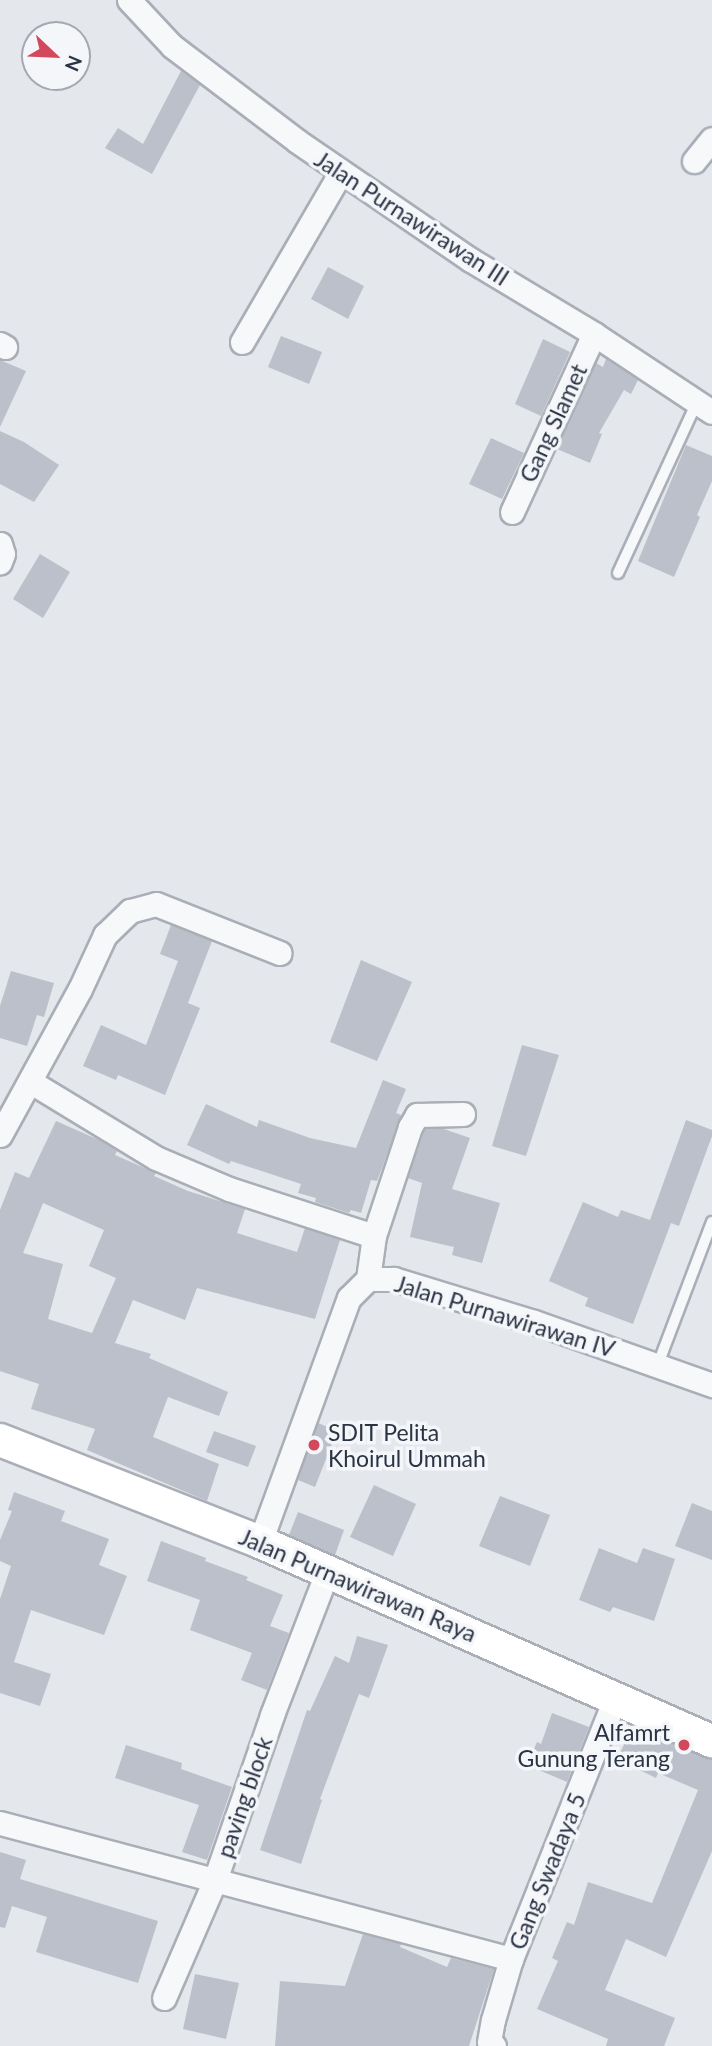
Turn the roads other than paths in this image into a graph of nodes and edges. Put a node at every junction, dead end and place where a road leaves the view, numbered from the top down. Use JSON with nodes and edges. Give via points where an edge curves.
{"nodes":[{"id":1,"x":129,"y":0,"type":"edge"},
{"id":2,"x":712,"y":139,"type":"edge"},
{"id":3,"x":694,"y":161,"type":"dead end"},
{"id":4,"x":341,"y":172,"type":"junction"},
{"id":5,"x":594,"y":334,"type":"junction"},
{"id":6,"x":242,"y":342,"type":"dead end"},
{"id":7,"x":704,"y":408,"type":"edge"},
{"id":8,"x":512,"y":512,"type":"dead end"},
{"id":9,"x":0,"y":544,"type":"edge"},
{"id":10,"x":0,"y":562,"type":"edge"},
{"id":11,"x":618,"y":573,"type":"dead end"},
{"id":12,"x":280,"y":953,"type":"dead end"},
{"id":13,"x":31,"y":1082,"type":"junction"},
{"id":14,"x":463,"y":1114,"type":"dead end"},
{"id":15,"x":0,"y":1135,"type":"edge"},
{"id":16,"x":712,"y":1222,"type":"edge"},
{"id":17,"x":374,"y":1236,"type":"junction"},
{"id":18,"x":368,"y":1279,"type":"junction"},
{"id":19,"x":658,"y":1364,"type":"junction"},
{"id":20,"x":712,"y":1385,"type":"edge"},
{"id":21,"x":0,"y":1440,"type":"edge"},
{"id":22,"x":260,"y":1542,"type":"junction"},
{"id":23,"x":328,"y":1570,"type":"junction"},
{"id":24,"x":616,"y":1696,"type":"junction"},
{"id":25,"x":712,"y":1741,"type":"edge"},
{"id":26,"x":0,"y":1823,"type":"edge"},
{"id":27,"x":215,"y":1880,"type":"junction"},
{"id":28,"x":511,"y":1959,"type":"junction"},
{"id":29,"x":164,"y":1998,"type":"dead end"},
{"id":30,"x":490,"y":2045,"type":"edge"}],
"edges":[{"from":1,"to":4,"type":"street","name":"Jalan Purnawirawan III","via":[[172,46]]},
{"from":2,"to":3,"type":"street"},
{"from":4,"to":5,"type":"street","name":"Jalan Purnawirawan III","via":[[471,260]]},
{"from":4,"to":6,"type":"street"},
{"from":5,"to":7,"type":"street","name":"Jalan Purnawirawan III"},
{"from":5,"to":8,"type":"street","name":"Gang Slamet"},
{"from":7,"to":11,"type":"lane"},
{"from":9,"to":10,"type":"street"},
{"from":12,"to":13,"type":"street","via":[[156,904],[130,911],[105,935]]},
{"from":13,"to":15,"type":"street"},
{"from":13,"to":17,"type":"street","via":[[156,1158],[229,1189]]},
{"from":14,"to":17,"type":"street","via":[[417,1115]]},
{"from":16,"to":19,"type":"lane"},
{"from":17,"to":18,"type":"street"},
{"from":18,"to":19,"type":"street","name":"Jalan Purnawirawan IV","via":[[394,1279]]},
{"from":18,"to":22,"type":"street","name":"Jalan Purnawirawan IV","via":[[349,1298]]},
{"from":19,"to":20,"type":"street","name":"Jalan Purnawirawan IV"},
{"from":21,"to":22,"type":"street","name":"Jalan Purnawirawan Raya"},
{"from":22,"to":23,"type":"street","name":"Jalan Purnawirawan Raya"},
{"from":23,"to":24,"type":"street","name":"Jalan Purnawirawan Raya"},
{"from":23,"to":27,"type":"street","name":"paving block"},
{"from":24,"to":25,"type":"street","name":"Jalan Purnawirawan Raya"},
{"from":24,"to":28,"type":"street","name":"Gang Swadaya 5"},
{"from":26,"to":27,"type":"street"},
{"from":27,"to":28,"type":"street"},
{"from":27,"to":29,"type":"street","name":"paving block"},
{"from":28,"to":30,"type":"street","name":"Gang Swadaya 5"}]}
